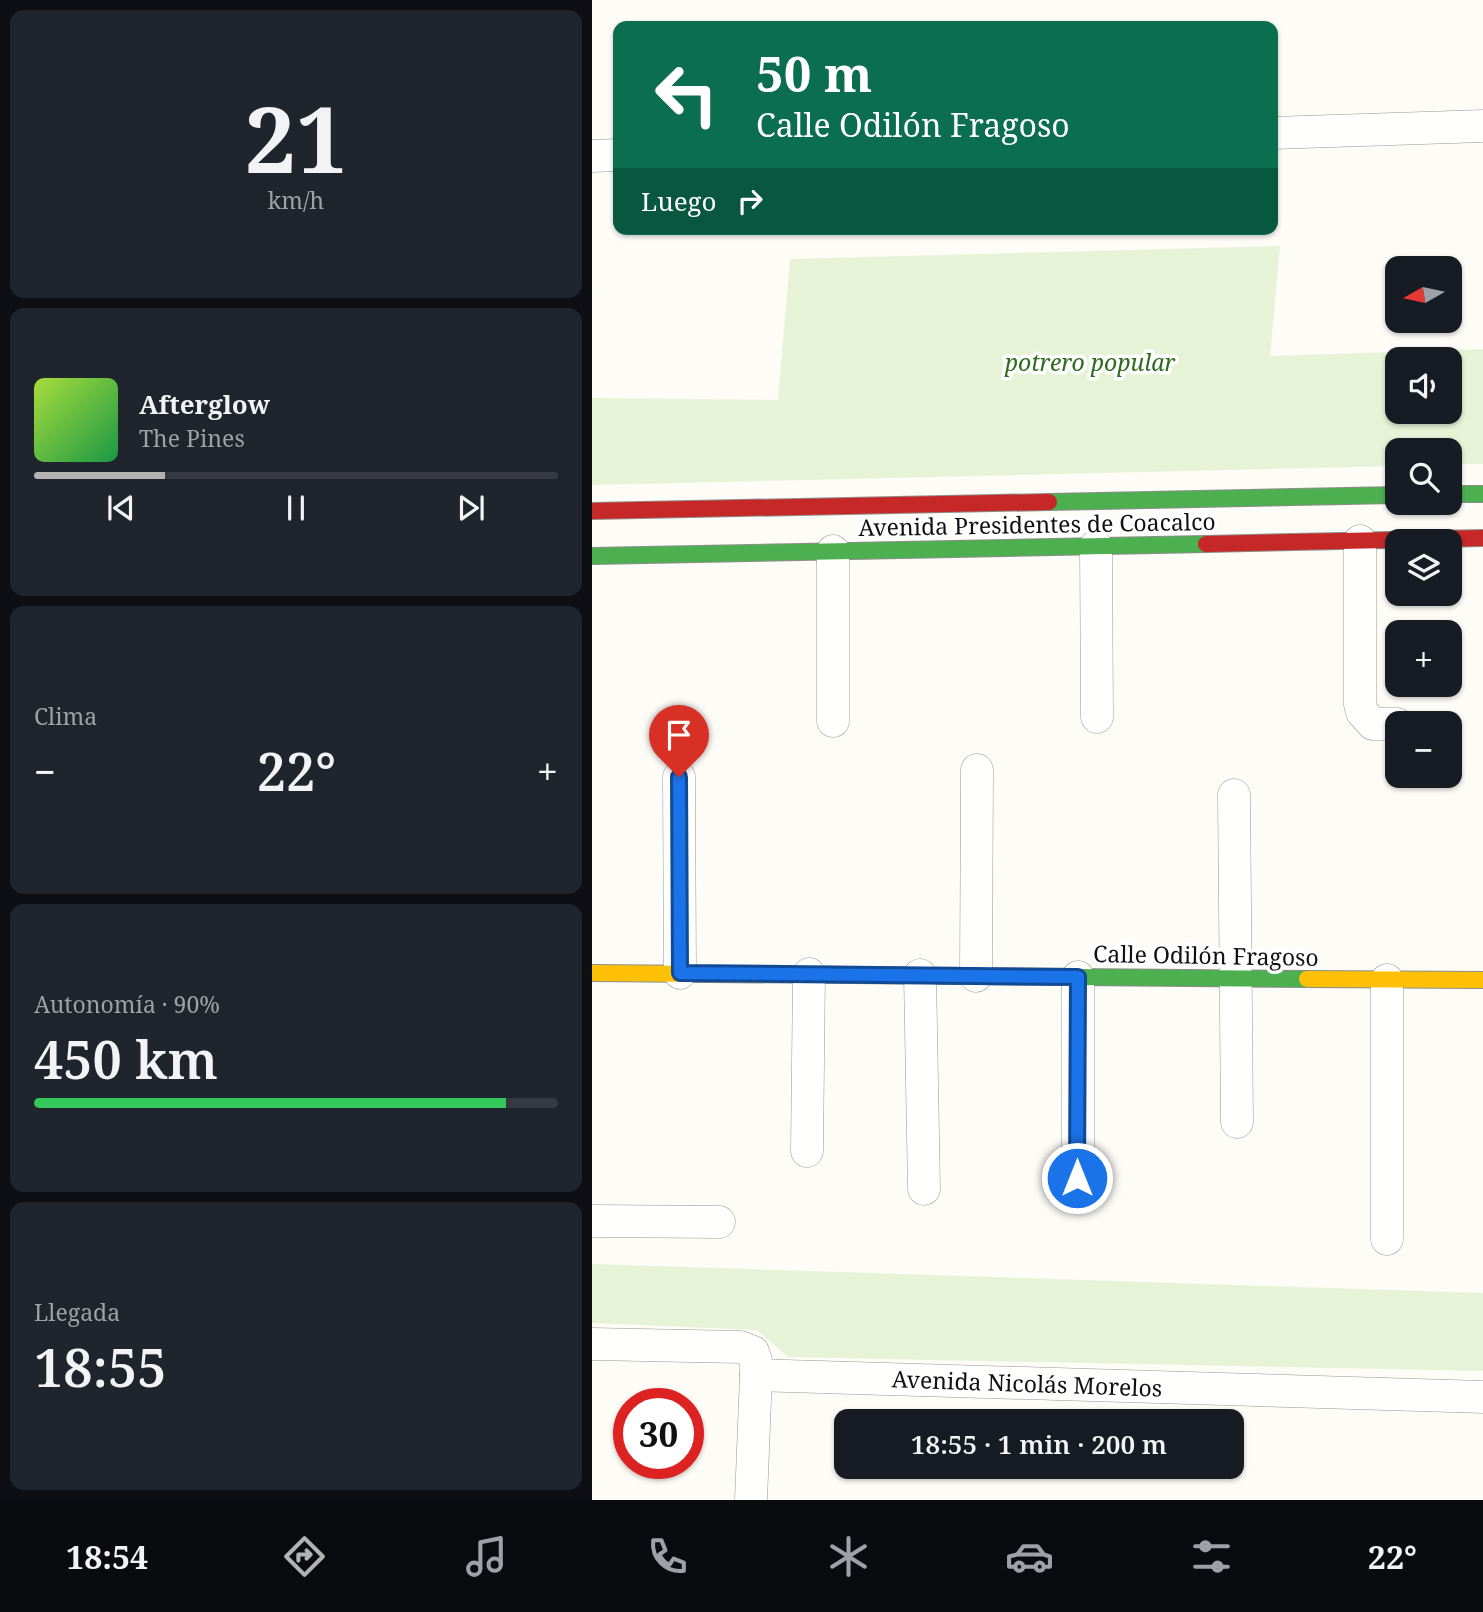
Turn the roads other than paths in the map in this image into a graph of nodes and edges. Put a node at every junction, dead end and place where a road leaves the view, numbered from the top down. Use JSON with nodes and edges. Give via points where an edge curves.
{"nodes":[{"id":1,"x":1483,"y":126,"type":"edge"},
{"id":2,"x":1278,"y":133,"type":"edge"},
{"id":3,"x":613,"y":155,"type":"edge"},
{"id":4,"x":592,"y":156,"type":"edge"},
{"id":5,"x":1483,"y":494,"type":"edge"},
{"id":6,"x":1385,"y":495,"type":"edge"},
{"id":7,"x":1462,"y":495,"type":"edge"},
{"id":8,"x":592,"y":511,"type":"edge"},
{"id":9,"x":1483,"y":538,"type":"edge"},
{"id":10,"x":1360,"y":541,"type":"junction"},
{"id":11,"x":1096,"y":546,"type":"junction"},
{"id":12,"x":833,"y":551,"type":"junction"},
{"id":13,"x":592,"y":556,"type":"edge"},
{"id":14,"x":1097,"y":717,"type":"dead end"},
{"id":15,"x":834,"y":721,"type":"dead end"},
{"id":16,"x":1385,"y":724,"type":"edge"},
{"id":17,"x":977,"y":770,"type":"dead end"},
{"id":18,"x":679,"y":777,"type":"dead end"},
{"id":19,"x":1234,"y":795,"type":"dead end"},
{"id":20,"x":592,"y":973,"type":"edge"},
{"id":21,"x":680,"y":973,"type":"junction"},
{"id":22,"x":809,"y":974,"type":"junction"},
{"id":23,"x":920,"y":975,"type":"junction"},
{"id":24,"x":976,"y":976,"type":"junction"},
{"id":25,"x":1078,"y":977,"type":"junction"},
{"id":26,"x":1235,"y":978,"type":"junction"},
{"id":27,"x":1387,"y":980,"type":"junction"},
{"id":28,"x":1483,"y":980,"type":"edge"},
{"id":29,"x":1237,"y":1122,"type":"dead end"},
{"id":30,"x":807,"y":1151,"type":"dead end"},
{"id":31,"x":1077,"y":1178,"type":"dead end"},
{"id":32,"x":924,"y":1188,"type":"dead end"},
{"id":33,"x":592,"y":1221,"type":"edge"},
{"id":34,"x":719,"y":1222,"type":"dead end"},
{"id":35,"x":1387,"y":1239,"type":"dead end"},
{"id":36,"x":592,"y":1344,"type":"edge"},
{"id":37,"x":756,"y":1375,"type":"junction"},
{"id":38,"x":1483,"y":1397,"type":"edge"},
{"id":39,"x":751,"y":1500,"type":"edge"}],
"edges":[{"from":1,"to":2,"type":"street"},
{"from":3,"to":4,"type":"street"},
{"from":5,"to":7,"type":"street"},
{"from":6,"to":8,"type":"street","name":"Avenida Presidentes de Coacalco","via":[[923,510]]},
{"from":9,"to":10,"type":"street","name":"Avenida Presidentes de Coacalco"},
{"from":10,"to":11,"type":"street","name":"Avenida Presidentes de Coacalco"},
{"from":10,"to":16,"type":"street","via":[[1360,704],[1373,724]]},
{"from":11,"to":12,"type":"street","name":"Avenida Presidentes de Coacalco","via":[[925,544]]},
{"from":11,"to":14,"type":"street"},
{"from":12,"to":13,"type":"street","name":"Avenida Presidentes de Coacalco"},
{"from":12,"to":15,"type":"street"},
{"from":17,"to":24,"type":"street"},
{"from":18,"to":21,"type":"street"},
{"from":19,"to":26,"type":"street"},
{"from":20,"to":21,"type":"street","name":"Calle Odilón Fragoso"},
{"from":21,"to":22,"type":"street","name":"Calle Odilón Fragoso"},
{"from":22,"to":23,"type":"street","name":"Calle Odilón Fragoso"},
{"from":22,"to":30,"type":"street"},
{"from":23,"to":24,"type":"street","name":"Calle Odilón Fragoso"},
{"from":23,"to":32,"type":"street"},
{"from":24,"to":25,"type":"street","name":"Calle Odilón Fragoso"},
{"from":25,"to":26,"type":"street","name":"Calle Odilón Fragoso"},
{"from":25,"to":31,"type":"street"},
{"from":26,"to":27,"type":"street","name":"Calle Odilón Fragoso"},
{"from":26,"to":29,"type":"street"},
{"from":27,"to":28,"type":"street","name":"Calle Odilón Fragoso"},
{"from":27,"to":35,"type":"street"},
{"from":33,"to":34,"type":"street"},
{"from":36,"to":37,"type":"street","via":[[745,1348],[755,1356]]},
{"from":37,"to":38,"type":"street","name":"Avenida Nicolás Morelos"},
{"from":37,"to":39,"type":"street"}]}
